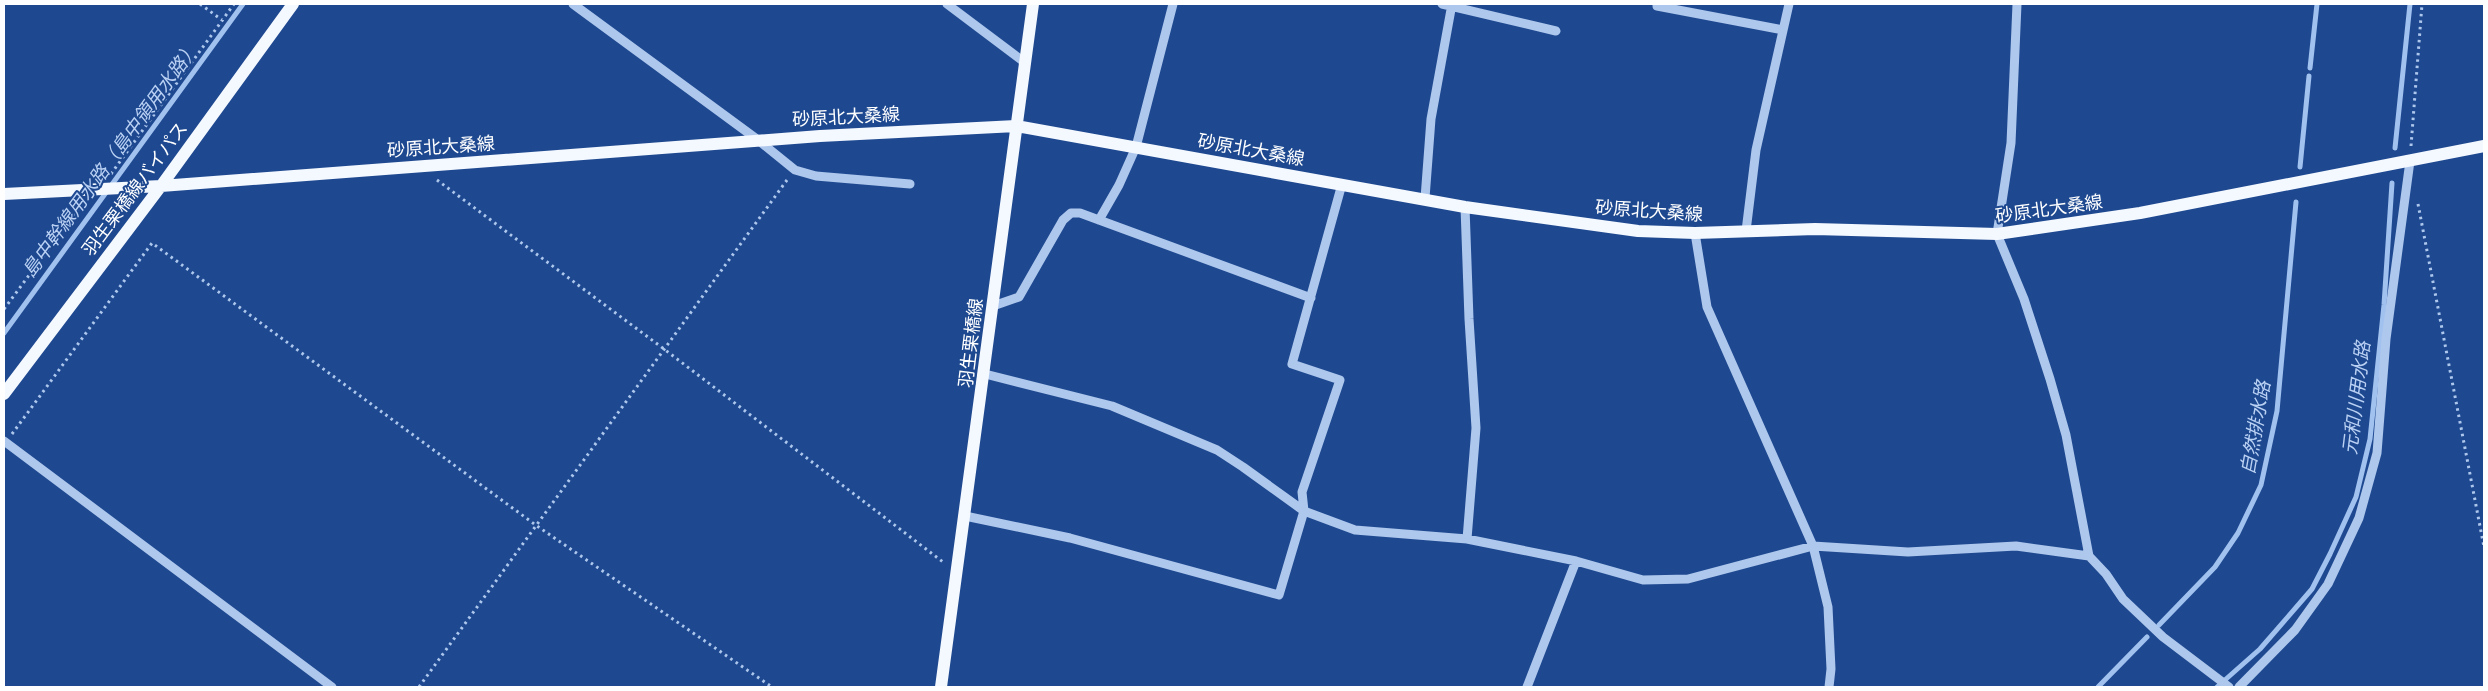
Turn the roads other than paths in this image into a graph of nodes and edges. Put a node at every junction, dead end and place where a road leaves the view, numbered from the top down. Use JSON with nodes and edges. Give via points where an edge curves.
{"nodes":[{"id":1,"x":293,"y":4,"type":"edge"},
{"id":2,"x":573,"y":4,"type":"edge"},
{"id":3,"x":947,"y":4,"type":"edge"},
{"id":4,"x":1033,"y":4,"type":"edge"},
{"id":5,"x":1173,"y":4,"type":"edge"},
{"id":6,"x":1657,"y":4,"type":"edge"},
{"id":7,"x":1789,"y":4,"type":"edge"},
{"id":8,"x":2017,"y":4,"type":"edge"},
{"id":9,"x":1448,"y":5,"type":"edge"},
{"id":10,"x":1783,"y":30,"type":"junction"},
{"id":11,"x":1556,"y":31,"type":"dead end"},
{"id":12,"x":1024,"y":62,"type":"junction"},
{"id":13,"x":1016,"y":126,"type":"junction"},
{"id":14,"x":758,"y":140,"type":"junction"},
{"id":15,"x":2484,"y":146,"type":"edge"},
{"id":16,"x":1136,"y":147,"type":"junction"},
{"id":17,"x":2410,"y":161,"type":"junction"},
{"id":18,"x":910,"y":184,"type":"dead end"},
{"id":19,"x":1342,"y":184,"type":"junction"},
{"id":20,"x":161,"y":186,"type":"junction"},
{"id":21,"x":4,"y":194,"type":"edge"},
{"id":22,"x":1425,"y":198,"type":"junction"},
{"id":23,"x":1465,"y":207,"type":"junction"},
{"id":24,"x":1099,"y":220,"type":"junction"},
{"id":25,"x":1746,"y":231,"type":"junction"},
{"id":26,"x":1695,"y":233,"type":"junction"},
{"id":27,"x":1997,"y":234,"type":"junction"},
{"id":28,"x":1311,"y":298,"type":"junction"},
{"id":29,"x":993,"y":306,"type":"junction"},
{"id":30,"x":985,"y":374,"type":"junction"},
{"id":31,"x":4,"y":394,"type":"edge"},
{"id":32,"x":5,"y":442,"type":"edge"},
{"id":33,"x":1304,"y":511,"type":"junction"},
{"id":34,"x":965,"y":516,"type":"junction"},
{"id":35,"x":1467,"y":539,"type":"junction"},
{"id":36,"x":1813,"y":546,"type":"junction"},
{"id":37,"x":2089,"y":556,"type":"junction"},
{"id":38,"x":1576,"y":561,"type":"junction"},
{"id":39,"x":332,"y":687,"type":"edge"},
{"id":40,"x":941,"y":687,"type":"edge"},
{"id":41,"x":1527,"y":687,"type":"edge"},
{"id":42,"x":1829,"y":687,"type":"edge"},
{"id":43,"x":2229,"y":687,"type":"edge"},
{"id":44,"x":2239,"y":687,"type":"edge"}],
"edges":[{"from":1,"to":20,"type":"main road","name":"羽生栗橋線バイパス"},
{"from":2,"to":14,"type":"street"},
{"from":3,"to":12,"type":"street"},
{"from":4,"to":12,"type":"main road","name":"羽生栗橋線"},
{"from":5,"to":16,"type":"street"},
{"from":6,"to":10,"type":"street"},
{"from":7,"to":10,"type":"street"},
{"from":8,"to":27,"type":"street","via":[[2011,143]]},
{"from":9,"to":11,"type":"street"},
{"from":9,"to":22,"type":"street","via":[[1431,119]]},
{"from":10,"to":25,"type":"street","via":[[1756,150]]},
{"from":12,"to":13,"type":"main road","name":"羽生栗橋線"},
{"from":13,"to":14,"type":"main road","name":"砂原北大桑線"},
{"from":13,"to":16,"type":"main road","name":"砂原北大桑線"},
{"from":13,"to":29,"type":"main road","name":"羽生栗橋線"},
{"from":14,"to":18,"type":"street","via":[[795,170],[816,176]]},
{"from":14,"to":20,"type":"main road","name":"砂原北大桑線"},
{"from":15,"to":17,"type":"main road","name":"砂原北大桑線"},
{"from":16,"to":19,"type":"main road","name":"砂原北大桑線"},
{"from":16,"to":24,"type":"street"},
{"from":17,"to":27,"type":"main road","name":"砂原北大桑線","via":[[2064,226]]},
{"from":17,"to":44,"type":"street","via":[[2386,339],[2377,453],[2359,518],[2328,584],[2295,630]]},
{"from":19,"to":22,"type":"main road","name":"砂原北大桑線"},
{"from":19,"to":28,"type":"street"},
{"from":20,"to":21,"type":"main road","name":"砂原北大桑線"},
{"from":20,"to":31,"type":"main road","name":"羽生栗橋線バイパス"},
{"from":22,"to":23,"type":"main road","name":"砂原北大桑線"},
{"from":23,"to":26,"type":"main road","name":"砂原北大桑線","via":[[1638,231]]},
{"from":23,"to":35,"type":"street","via":[[1476,428]]},
{"from":24,"to":28,"type":"street"},
{"from":24,"to":29,"type":"street","via":[[1080,213],[1071,213],[1062,220],[1019,297]]},
{"from":25,"to":26,"type":"main road","name":"砂原北大桑線"},
{"from":25,"to":27,"type":"main road","name":"砂原北大桑線","via":[[1816,229]]},
{"from":26,"to":36,"type":"street","via":[[1707,307]]},
{"from":27,"to":37,"type":"street","via":[[2024,299],[2066,435]]},
{"from":28,"to":33,"type":"street","via":[[1292,364],[1340,380],[1302,492]]},
{"from":29,"to":30,"type":"main road","name":"羽生栗橋線"},
{"from":30,"to":33,"type":"street","via":[[1112,406],[1217,450]]},
{"from":30,"to":34,"type":"main road","name":"羽生栗橋線"},
{"from":32,"to":39,"type":"street"},
{"from":33,"to":34,"type":"street","via":[[1279,595],[1070,538]]},
{"from":33,"to":35,"type":"street","via":[[1355,530]]},
{"from":34,"to":40,"type":"main road","name":"羽生栗橋線"},
{"from":35,"to":38,"type":"street"},
{"from":36,"to":37,"type":"street","via":[[1908,552],[2016,546]]},
{"from":36,"to":38,"type":"street","via":[[1688,579],[1643,580]]},
{"from":36,"to":42,"type":"street","via":[[1828,607]]},
{"from":37,"to":43,"type":"street","via":[[2123,599],[2163,637]]},
{"from":38,"to":41,"type":"street"}]}
